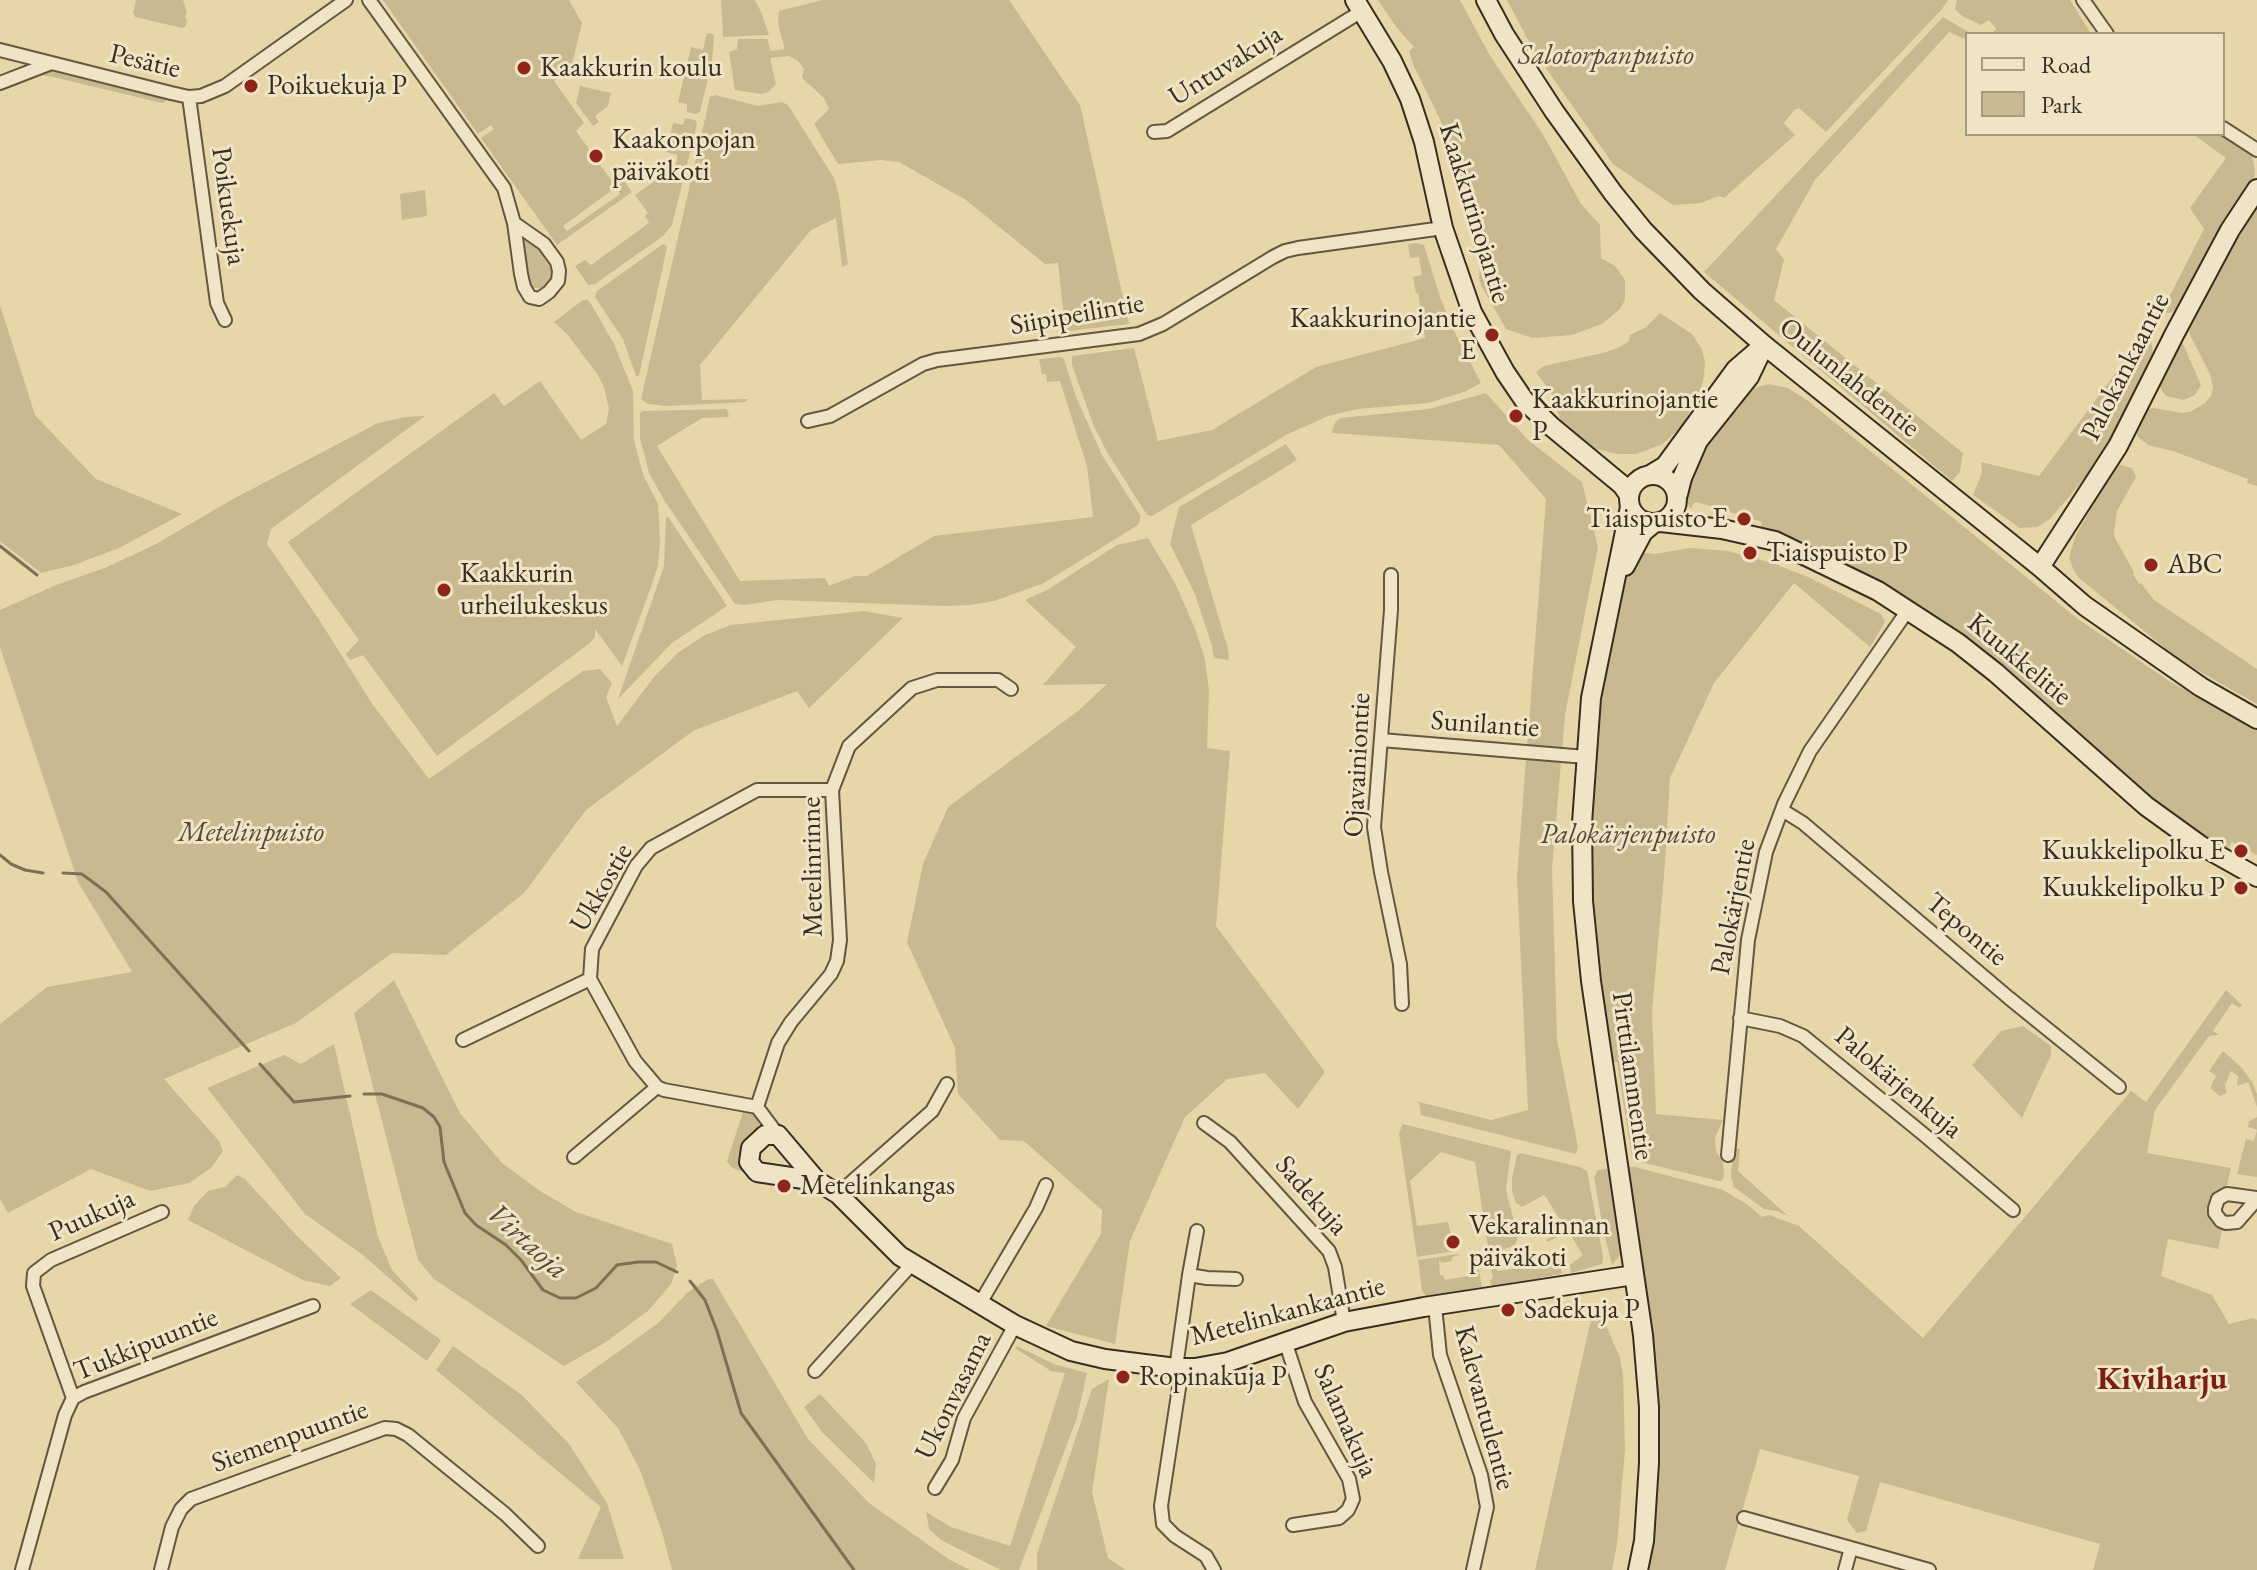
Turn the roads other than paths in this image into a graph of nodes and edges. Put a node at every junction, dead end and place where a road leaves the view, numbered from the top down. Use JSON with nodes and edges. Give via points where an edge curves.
{"nodes":[{"id":1,"x":346,"y":0,"type":"edge"},
{"id":2,"x":369,"y":0,"type":"edge"},
{"id":3,"x":1486,"y":0,"type":"edge"},
{"id":4,"x":2083,"y":0,"type":"edge"},
{"id":5,"x":1358,"y":5,"type":"edge"},
{"id":6,"x":2106,"y":32,"type":"edge"},
{"id":7,"x":0,"y":50,"type":"edge"},
{"id":8,"x":49,"y":64,"type":"junction"},
{"id":9,"x":0,"y":83,"type":"edge"},
{"id":10,"x":189,"y":97,"type":"junction"},
{"id":11,"x":2225,"y":129,"type":"edge"},
{"id":12,"x":1154,"y":132,"type":"dead end"},
{"id":13,"x":2257,"y":150,"type":"edge"},
{"id":14,"x":2257,"y":189,"type":"edge"},
{"id":15,"x":514,"y":223,"type":"junction"},
{"id":16,"x":1443,"y":228,"type":"junction"},
{"id":17,"x":225,"y":320,"type":"dead end"},
{"id":18,"x":1764,"y":345,"type":"junction"},
{"id":19,"x":808,"y":421,"type":"dead end"},
{"id":20,"x":1593,"y":460,"type":"junction"},
{"id":21,"x":1647,"y":476,"type":"junction"},
{"id":22,"x":1678,"y":499,"type":"junction"},
{"id":23,"x":1630,"y":501,"type":"junction"},
{"id":24,"x":1657,"y":523,"type":"junction"},
{"id":25,"x":1722,"y":529,"type":"junction"},
{"id":26,"x":2040,"y":567,"type":"junction"},
{"id":27,"x":1391,"y":575,"type":"dead end"},
{"id":28,"x":1614,"y":591,"type":"junction"},
{"id":29,"x":1908,"y":610,"type":"junction"},
{"id":30,"x":1011,"y":689,"type":"dead end"},
{"id":31,"x":2257,"y":719,"type":"edge"},
{"id":32,"x":1381,"y":740,"type":"junction"},
{"id":33,"x":1586,"y":757,"type":"junction"},
{"id":34,"x":832,"y":790,"type":"junction"},
{"id":35,"x":1782,"y":810,"type":"junction"},
{"id":36,"x":2257,"y":877,"type":"edge"},
{"id":37,"x":590,"y":979,"type":"junction"},
{"id":38,"x":1402,"y":1004,"type":"dead end"},
{"id":39,"x":1740,"y":1018,"type":"junction"},
{"id":40,"x":463,"y":1040,"type":"dead end"},
{"id":41,"x":947,"y":1084,"type":"dead end"},
{"id":42,"x":657,"y":1087,"type":"junction"},
{"id":43,"x":2119,"y":1087,"type":"dead end"},
{"id":44,"x":757,"y":1107,"type":"junction"},
{"id":45,"x":1204,"y":1123,"type":"dead end"},
{"id":46,"x":778,"y":1135,"type":"junction"},
{"id":47,"x":1728,"y":1155,"type":"dead end"},
{"id":48,"x":574,"y":1157,"type":"dead end"},
{"id":49,"x":817,"y":1181,"type":"junction"},
{"id":50,"x":1046,"y":1185,"type":"dead end"},
{"id":51,"x":838,"y":1194,"type":"junction"},
{"id":52,"x":2013,"y":1210,"type":"dead end"},
{"id":53,"x":162,"y":1212,"type":"dead end"},
{"id":54,"x":1197,"y":1231,"type":"dead end"},
{"id":55,"x":911,"y":1265,"type":"junction"},
{"id":56,"x":1189,"y":1275,"type":"junction"},
{"id":57,"x":1634,"y":1275,"type":"junction"},
{"id":58,"x":1236,"y":1279,"type":"dead end"},
{"id":59,"x":979,"y":1305,"type":"junction"},
{"id":60,"x":313,"y":1306,"type":"dead end"},
{"id":61,"x":1435,"y":1306,"type":"junction"},
{"id":62,"x":1344,"y":1322,"type":"junction"},
{"id":63,"x":1015,"y":1325,"type":"junction"},
{"id":64,"x":1285,"y":1341,"type":"junction"},
{"id":65,"x":1179,"y":1368,"type":"junction"},
{"id":66,"x":815,"y":1371,"type":"dead end"},
{"id":67,"x":73,"y":1398,"type":"junction"},
{"id":68,"x":935,"y":1488,"type":"dead end"},
{"id":69,"x":1744,"y":1518,"type":"dead end"},
{"id":70,"x":1293,"y":1525,"type":"dead end"},
{"id":71,"x":538,"y":1546,"type":"dead end"},
{"id":72,"x":1851,"y":1548,"type":"junction"},
{"id":73,"x":22,"y":1570,"type":"edge"},
{"id":74,"x":161,"y":1570,"type":"edge"},
{"id":75,"x":1214,"y":1570,"type":"edge"},
{"id":76,"x":1473,"y":1570,"type":"edge"},
{"id":77,"x":1638,"y":1570,"type":"edge"},
{"id":78,"x":1845,"y":1570,"type":"edge"},
{"id":79,"x":1929,"y":1570,"type":"edge"}],
"edges":[{"from":1,"to":10,"type":"street","name":"Pesätie","via":[[219,90]]},
{"from":2,"to":15,"type":"street","via":[[504,188]]},
{"from":3,"to":18,"type":"street","name":"Oulunlahdentie","via":[[1554,111],[1613,193],[1702,291]]},
{"from":4,"to":6,"type":"street"},
{"from":5,"to":12,"type":"street","name":"Untuvakuja","via":[[1167,131]]},
{"from":5,"to":16,"type":"street","name":"Kaakkurinojantie","via":[[1410,99]]},
{"from":7,"to":8,"type":"street","name":"Pesätie"},
{"from":8,"to":9,"type":"street"},
{"from":8,"to":10,"type":"street","name":"Pesätie"},
{"from":10,"to":17,"type":"street","name":"Poikuekuja","via":[[216,294]]},
{"from":11,"to":13,"type":"street"},
{"from":14,"to":26,"type":"street","name":"Palokankaantie","via":[[2230,230],[2118,446]]},
{"from":15,"to":15,"type":"street","via":[[524,287],[530,297],[539,299],[558,281],[557,262],[544,244]]},
{"from":16,"to":19,"type":"street","name":"Siipipeilintie","via":[[1285,251],[1139,334],[937,360],[830,416]]},
{"from":16,"to":20,"type":"street","name":"Kaakkurinojantie","via":[[1472,312],[1505,372],[1524,400]]},
{"from":18,"to":21,"type":"street","via":[[1736,369],[1665,466]]},
{"from":18,"to":22,"type":"street","via":[[1749,377],[1698,441]]},
{"from":18,"to":26,"type":"street","name":"Oulunlahdentie"},
{"from":20,"to":21,"type":"street","name":"Kaakkurinojantie"},
{"from":20,"to":23,"type":"street","name":"Kaakkurinojantie","via":[[1622,485]]},
{"from":21,"to":22,"type":"street","via":[[1668,478]]},
{"from":21,"to":23,"type":"street","via":[[1634,483]]},
{"from":22,"to":24,"type":"street","via":[[1674,513]]},
{"from":22,"to":25,"type":"street","name":"Kuukkelitie","via":[[1693,515]]},
{"from":23,"to":24,"type":"street","via":[[1638,518]]},
{"from":23,"to":28,"type":"street","name":"Pirttilammentie"},
{"from":24,"to":25,"type":"street","name":"Kuukkelitie"},
{"from":24,"to":28,"type":"street","name":"Pirttilammentie","via":[[1633,547]]},
{"from":25,"to":29,"type":"street","name":"Kuukkelitie","via":[[1775,541]]},
{"from":26,"to":31,"type":"street","name":"Oulunlahdentie","via":[[2125,636]]},
{"from":27,"to":32,"type":"street","name":"Ojavainiontie"},
{"from":28,"to":33,"type":"street","name":"Pirttilammentie","via":[[1591,698]]},
{"from":29,"to":35,"type":"street","name":"Palokärjentie","via":[[1810,751]]},
{"from":29,"to":36,"type":"street","name":"Kuukkelitie","via":[[1996,673],[2146,806]]},
{"from":30,"to":34,"type":"street","name":"Metelinrinne","via":[[998,680],[937,680],[912,688],[849,746]]},
{"from":32,"to":33,"type":"street","name":"Sunilantie"},
{"from":32,"to":38,"type":"street","name":"Ojavainiontie","via":[[1375,843],[1400,964]]},
{"from":33,"to":57,"type":"street","name":"Pirttilammentie","via":[[1583,901]]},
{"from":34,"to":37,"type":"street","name":"Ukkostie","via":[[757,790],[651,848],[592,949]]},
{"from":34,"to":44,"type":"street","name":"Metelinrinne","via":[[837,961],[778,1043]]},
{"from":35,"to":39,"type":"street","name":"Palokärjentie","via":[[1759,877]]},
{"from":35,"to":43,"type":"street","name":"Tepontie"},
{"from":37,"to":40,"type":"street"},
{"from":37,"to":42,"type":"street","name":"Ukkostie","via":[[635,1061]]},
{"from":39,"to":47,"type":"street","name":"Palokärjentie"},
{"from":39,"to":52,"type":"street","name":"Palokärjenkuja","via":[[1803,1036]]},
{"from":41,"to":51,"type":"street","via":[[932,1111]]},
{"from":42,"to":44,"type":"street"},
{"from":42,"to":48,"type":"street"},
{"from":44,"to":46,"type":"street"},
{"from":45,"to":62,"type":"street","name":"Sadekuja","via":[[1230,1142],[1329,1251]]},
{"from":46,"to":49,"type":"street","name":"Metelinkankaantie"},
{"from":46,"to":49,"type":"street","name":"Metelinkankaantie","via":[[755,1143],[751,1166],[762,1174]]},
{"from":49,"to":51,"type":"street","name":"Metelinkankaantie"},
{"from":50,"to":59,"type":"street"},
{"from":51,"to":55,"type":"street","name":"Metelinkankaantie"},
{"from":53,"to":67,"type":"street","name":"Puukuja","via":[[51,1260],[34,1273],[33,1286]]},
{"from":54,"to":56,"type":"street"},
{"from":55,"to":59,"type":"street","name":"Metelinkankaantie"},
{"from":55,"to":66,"type":"street"},
{"from":56,"to":58,"type":"street"},
{"from":56,"to":65,"type":"street"},
{"from":57,"to":61,"type":"street","name":"Metelinkankaantie"},
{"from":57,"to":77,"type":"street","name":"Pirttilammentie","via":[[1649,1407],[1644,1541]]},
{"from":59,"to":63,"type":"street","name":"Metelinkankaantie"},
{"from":60,"to":67,"type":"street","name":"Tukkipuuntie"},
{"from":61,"to":62,"type":"street","name":"Metelinkankaantie"},
{"from":61,"to":76,"type":"street","name":"Kalevantulentie","via":[[1440,1355],[1487,1507]]},
{"from":62,"to":64,"type":"street","name":"Metelinkankaantie"},
{"from":63,"to":65,"type":"street","name":"Metelinkankaantie","via":[[1071,1351]]},
{"from":63,"to":68,"type":"street","name":"Ukonvasama","via":[[964,1418],[952,1460]]},
{"from":64,"to":65,"type":"street","name":"Metelinkankaantie","via":[[1228,1362]]},
{"from":64,"to":70,"type":"street","name":"Salamakuja","via":[[1305,1402],[1349,1479],[1353,1499],[1339,1518]]},
{"from":65,"to":75,"type":"street","via":[[1163,1524],[1206,1556]]},
{"from":67,"to":73,"type":"street","name":"Tukkipuuntie"},
{"from":69,"to":72,"type":"street"},
{"from":71,"to":74,"type":"street","name":"Siemenpuuntie","via":[[408,1435],[385,1428],[191,1499],[172,1527]]},
{"from":72,"to":78,"type":"street"},
{"from":72,"to":79,"type":"street"}]}
